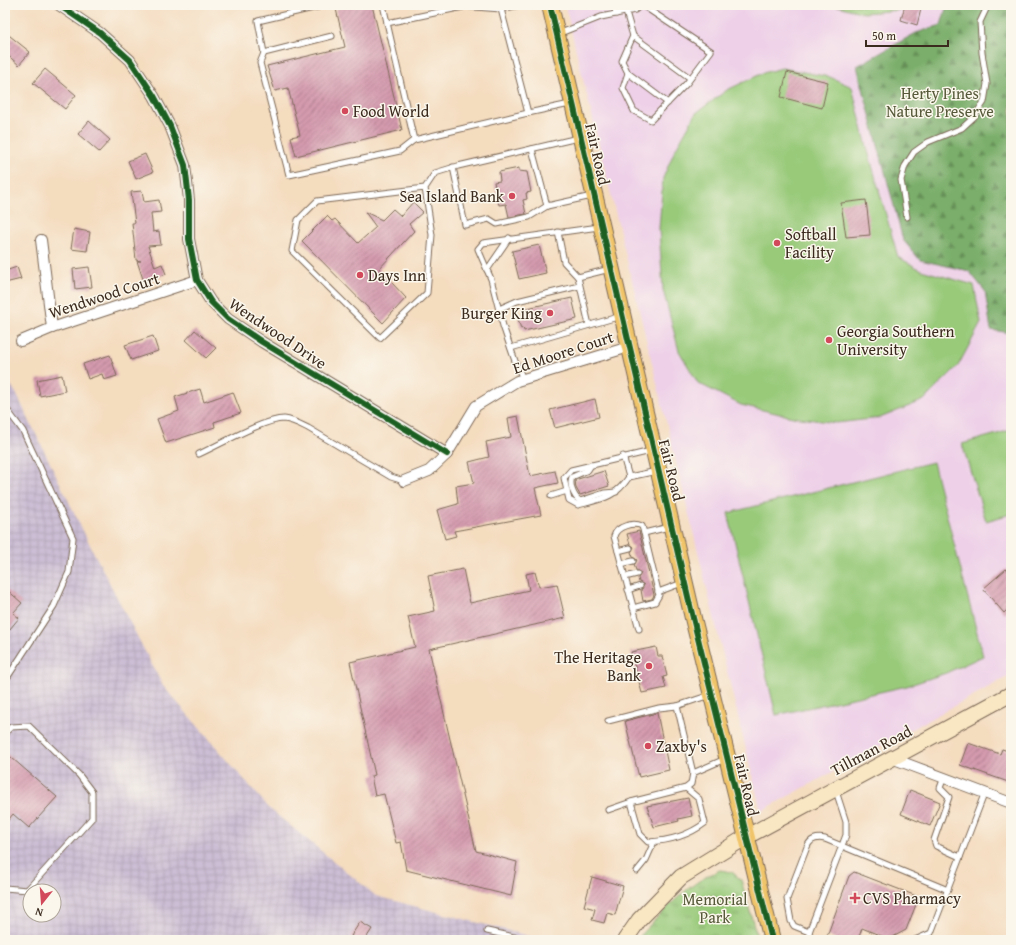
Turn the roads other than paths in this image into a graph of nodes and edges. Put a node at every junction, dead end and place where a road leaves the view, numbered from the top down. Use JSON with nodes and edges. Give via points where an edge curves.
{"nodes":[{"id":1,"x":59,"y":5,"type":"edge"},
{"id":2,"x":326,"y":5,"type":"edge"},
{"id":3,"x":382,"y":5,"type":"edge"},
{"id":4,"x":518,"y":5,"type":"edge"},
{"id":5,"x":550,"y":5,"type":"edge"},
{"id":6,"x":615,"y":5,"type":"edge"},
{"id":7,"x":642,"y":5,"type":"edge"},
{"id":8,"x":988,"y":5,"type":"edge"},
{"id":9,"x":462,"y":6,"type":"edge"},
{"id":10,"x":500,"y":7,"type":"edge"},
{"id":11,"x":626,"y":12,"type":"junction"},
{"id":12,"x":616,"y":14,"type":"junction"},
{"id":13,"x":387,"y":23,"type":"junction"},
{"id":14,"x":557,"y":34,"type":"junction"},
{"id":15,"x":332,"y":36,"type":"dead end"},
{"id":16,"x":633,"y":36,"type":"junction"},
{"id":17,"x":264,"y":52,"type":"junction"},
{"id":18,"x":628,"y":73,"type":"junction"},
{"id":19,"x":690,"y":78,"type":"junction"},
{"id":20,"x":573,"y":103,"type":"junction"},
{"id":21,"x":668,"y":103,"type":"junction"},
{"id":22,"x":528,"y":113,"type":"junction"},
{"id":23,"x":581,"y":137,"type":"junction"},
{"id":24,"x":414,"y":140,"type":"junction"},
{"id":25,"x":532,"y":149,"type":"junction"},
{"id":26,"x":453,"y":167,"type":"junction"},
{"id":27,"x":425,"y":188,"type":"junction"},
{"id":28,"x":595,"y":195,"type":"junction"},
{"id":29,"x":547,"y":206,"type":"junction"},
{"id":30,"x":907,"y":217,"type":"dead end"},
{"id":31,"x":602,"y":227,"type":"junction"},
{"id":32,"x":558,"y":232,"type":"junction"},
{"id":33,"x":508,"y":238,"type":"junction"},
{"id":34,"x":41,"y":240,"type":"dead end"},
{"id":35,"x":610,"y":269,"type":"junction"},
{"id":36,"x":487,"y":270,"type":"junction"},
{"id":37,"x":578,"y":277,"type":"junction"},
{"id":38,"x":197,"y":280,"type":"junction"},
{"id":39,"x":579,"y":286,"type":"junction"},
{"id":40,"x":499,"y":309,"type":"junction"},
{"id":41,"x":622,"y":316,"type":"junction"},
{"id":42,"x":589,"y":325,"type":"junction"},
{"id":43,"x":52,"y":328,"type":"junction"},
{"id":44,"x":21,"y":341,"type":"dead end"},
{"id":45,"x":629,"y":347,"type":"junction"},
{"id":46,"x":511,"y":348,"type":"junction"},
{"id":47,"x":523,"y":379,"type":"junction"},
{"id":48,"x":5,"y":407,"type":"edge"},
{"id":49,"x":654,"y":450,"type":"junction"},
{"id":50,"x":199,"y":454,"type":"dead end"},
{"id":51,"x":447,"y":454,"type":"junction"},
{"id":52,"x":623,"y":456,"type":"junction"},
{"id":53,"x":591,"y":464,"type":"junction"},
{"id":54,"x":659,"y":471,"type":"junction"},
{"id":55,"x":629,"y":477,"type":"junction"},
{"id":56,"x":404,"y":481,"type":"joint"},
{"id":57,"x":567,"y":491,"type":"junction"},
{"id":58,"x":616,"y":492,"type":"junction"},
{"id":59,"x":551,"y":496,"type":"dead end"},
{"id":60,"x":672,"y":527,"type":"junction"},
{"id":61,"x":644,"y":533,"type":"junction"},
{"id":62,"x":630,"y":548,"type":"dead end"},
{"id":63,"x":618,"y":551,"type":"junction"},
{"id":64,"x":634,"y":560,"type":"dead end"},
{"id":65,"x":621,"y":564,"type":"junction"},
{"id":66,"x":637,"y":574,"type":"dead end"},
{"id":67,"x":625,"y":577,"type":"junction"},
{"id":68,"x":685,"y":582,"type":"junction"},
{"id":69,"x":640,"y":586,"type":"dead end"},
{"id":70,"x":628,"y":590,"type":"junction"},
{"id":71,"x":658,"y":592,"type":"junction"},
{"id":72,"x":633,"y":608,"type":"junction"},
{"id":73,"x":639,"y":629,"type":"dead end"},
{"id":74,"x":5,"y":681,"type":"edge"},
{"id":75,"x":712,"y":694,"type":"junction"},
{"id":76,"x":1011,"y":694,"type":"edge"},
{"id":77,"x":677,"y":706,"type":"junction"},
{"id":78,"x":608,"y":721,"type":"dead end"},
{"id":79,"x":5,"y":733,"type":"edge"},
{"id":80,"x":727,"y":757,"type":"junction"},
{"id":81,"x":894,"y":759,"type":"junction"},
{"id":82,"x":693,"y":773,"type":"junction"},
{"id":83,"x":944,"y":777,"type":"junction"},
{"id":84,"x":686,"y":788,"type":"junction"},
{"id":85,"x":836,"y":790,"type":"junction"},
{"id":86,"x":984,"y":792,"type":"junction"},
{"id":87,"x":631,"y":802,"type":"junction"},
{"id":88,"x":1011,"y":803,"type":"edge"},
{"id":89,"x":608,"y":810,"type":"dead end"},
{"id":90,"x":746,"y":837,"type":"junction"},
{"id":91,"x":654,"y":842,"type":"junction"},
{"id":92,"x":842,"y":846,"type":"junction"},
{"id":93,"x":960,"y":857,"type":"junction"},
{"id":94,"x":637,"y":872,"type":"dead end"},
{"id":95,"x":5,"y":888,"type":"edge"},
{"id":96,"x":948,"y":890,"type":"junction"},
{"id":97,"x":487,"y":931,"type":"dead end"},
{"id":98,"x":809,"y":932,"type":"junction"},
{"id":99,"x":931,"y":933,"type":"junction"},
{"id":100,"x":528,"y":940,"type":"edge"},
{"id":101,"x":624,"y":940,"type":"edge"},
{"id":102,"x":772,"y":940,"type":"edge"},
{"id":103,"x":810,"y":940,"type":"edge"},
{"id":104,"x":915,"y":940,"type":"edge"},
{"id":105,"x":929,"y":940,"type":"edge"}],
"edges":[{"from":1,"to":38,"type":"street","name":"Wendwood Drive","via":[[100,33],[130,60],[170,126],[185,165],[189,200],[189,239]]},
{"from":2,"to":17,"type":"lane","via":[[258,21]]},
{"from":3,"to":13,"type":"lane"},
{"from":4,"to":10,"type":"lane"},
{"from":5,"to":14,"type":"main road","name":"Fair Road"},
{"from":6,"to":12,"type":"lane"},
{"from":7,"to":11,"type":"lane"},
{"from":7,"to":19,"type":"lane","via":[[711,51]]},
{"from":8,"to":30,"type":"lane","via":[[980,22],[987,84],[984,102],[974,117],[962,128],[928,142],[914,152],[905,166],[901,180]]},
{"from":9,"to":10,"type":"lane"},
{"from":9,"to":13,"type":"lane"},
{"from":10,"to":22,"type":"lane"},
{"from":11,"to":12,"type":"lane"},
{"from":11,"to":16,"type":"lane"},
{"from":12,"to":14,"type":"lane"},
{"from":13,"to":24,"type":"lane"},
{"from":14,"to":20,"type":"main road","name":"Fair Road"},
{"from":15,"to":17,"type":"lane"},
{"from":16,"to":18,"type":"lane","via":[[622,61]]},
{"from":16,"to":19,"type":"lane"},
{"from":17,"to":24,"type":"lane","via":[[260,63],[289,175],[400,150]]},
{"from":18,"to":21,"type":"lane"},
{"from":18,"to":21,"type":"lane","via":[[622,88],[634,111],[651,120]]},
{"from":19,"to":21,"type":"lane"},
{"from":20,"to":22,"type":"lane"},
{"from":20,"to":23,"type":"main road","name":"Fair Road"},
{"from":22,"to":24,"type":"lane"},
{"from":23,"to":25,"type":"lane"},
{"from":23,"to":28,"type":"main road","name":"Fair Road"},
{"from":25,"to":26,"type":"lane"},
{"from":25,"to":29,"type":"lane"},
{"from":26,"to":27,"type":"lane","via":[[435,173]]},
{"from":26,"to":29,"type":"lane","via":[[465,225],[489,220],[497,224],[529,217]]},
{"from":27,"to":27,"type":"lane","via":[[317,201],[298,220],[292,251],[380,338],[427,292],[432,235]]},
{"from":28,"to":29,"type":"lane"},
{"from":28,"to":31,"type":"main road","name":"Fair Road"},
{"from":31,"to":32,"type":"lane"},
{"from":31,"to":35,"type":"main road","name":"Fair Road"},
{"from":32,"to":33,"type":"lane"},
{"from":32,"to":37,"type":"lane","via":[[564,262]]},
{"from":33,"to":36,"type":"lane"},
{"from":33,"to":36,"type":"lane","via":[[483,243],[478,249]]},
{"from":34,"to":43,"type":"street"},
{"from":35,"to":37,"type":"lane"},
{"from":35,"to":41,"type":"main road","name":"Fair Road"},
{"from":36,"to":40,"type":"lane"},
{"from":37,"to":39,"type":"lane"},
{"from":38,"to":43,"type":"street","name":"Wendwood Court"},
{"from":38,"to":51,"type":"street","name":"Wendwood Drive","via":[[211,302],[228,319]]},
{"from":39,"to":40,"type":"lane","via":[[517,301]]},
{"from":39,"to":42,"type":"lane"},
{"from":40,"to":46,"type":"lane"},
{"from":41,"to":42,"type":"lane"},
{"from":41,"to":45,"type":"main road","name":"Fair Road"},
{"from":42,"to":46,"type":"lane"},
{"from":43,"to":44,"type":"street","name":"Wendwood Court"},
{"from":45,"to":47,"type":"street","name":"Ed Moore Court"},
{"from":45,"to":49,"type":"main road","name":"Fair Road"},
{"from":46,"to":47,"type":"lane"},
{"from":47,"to":51,"type":"street","name":"Ed Moore Court","via":[[476,406]]},
{"from":48,"to":74,"type":"lane","via":[[23,432],[73,538],[68,572],[54,606]]},
{"from":49,"to":52,"type":"lane"},
{"from":49,"to":54,"type":"main road","name":"Fair Road"},
{"from":50,"to":56,"type":"lane","via":[[260,426],[284,419],[308,428],[390,478]]},
{"from":51,"to":56,"type":"street","name":"Ed Moore Court","via":[[429,471]]},
{"from":52,"to":53,"type":"lane"},
{"from":52,"to":55,"type":"lane"},
{"from":53,"to":57,"type":"lane","via":[[571,470],[564,478]]},
{"from":53,"to":58,"type":"lane","via":[[588,470],[572,477],[570,481],[576,498],[580,501]]},
{"from":54,"to":55,"type":"lane"},
{"from":54,"to":60,"type":"main road","name":"Fair Road"},
{"from":55,"to":58,"type":"lane"},
{"from":57,"to":58,"type":"lane","via":[[569,500],[578,505],[608,498]]},
{"from":57,"to":59,"type":"lane"},
{"from":60,"to":61,"type":"lane"},
{"from":60,"to":68,"type":"main road","name":"Fair Road"},
{"from":61,"to":63,"type":"lane","via":[[642,526],[634,524],[616,531],[614,536]]},
{"from":61,"to":71,"type":"lane","via":[[644,543]]},
{"from":62,"to":63,"type":"lane"},
{"from":63,"to":65,"type":"lane"},
{"from":64,"to":65,"type":"lane"},
{"from":65,"to":67,"type":"lane"},
{"from":66,"to":67,"type":"lane"},
{"from":67,"to":70,"type":"lane"},
{"from":68,"to":71,"type":"lane"},
{"from":68,"to":75,"type":"main road","name":"Fair Road"},
{"from":69,"to":70,"type":"lane"},
{"from":70,"to":72,"type":"lane"},
{"from":71,"to":72,"type":"lane","via":[[658,599],[655,602]]},
{"from":72,"to":73,"type":"lane"},
{"from":75,"to":77,"type":"lane"},
{"from":75,"to":80,"type":"main road","name":"Fair Road"},
{"from":76,"to":81,"type":"street","name":"Tillman Road"},
{"from":77,"to":78,"type":"lane"},
{"from":77,"to":82,"type":"lane"},
{"from":79,"to":95,"type":"lane","via":[[11,727],[29,726],[79,775],[92,792],[92,818],[27,890]]},
{"from":80,"to":82,"type":"lane"},
{"from":80,"to":90,"type":"main road","name":"Fair Road"},
{"from":81,"to":83,"type":"street"},
{"from":81,"to":85,"type":"street","name":"Tillman Road"},
{"from":82,"to":84,"type":"lane","via":[[691,784]]},
{"from":83,"to":86,"type":"street"},
{"from":83,"to":93,"type":"lane","via":[[940,788],[949,797],[934,840],[936,846]]},
{"from":84,"to":87,"type":"lane"},
{"from":84,"to":91,"type":"lane","via":[[699,799],[705,823],[696,830],[666,842]]},
{"from":85,"to":90,"type":"street","name":"Tillman Road"},
{"from":85,"to":92,"type":"lane","via":[[846,822],[846,835]]},
{"from":86,"to":88,"type":"street"},
{"from":86,"to":93,"type":"lane"},
{"from":87,"to":89,"type":"lane"},
{"from":87,"to":91,"type":"lane","via":[[640,834],[648,842]]},
{"from":90,"to":101,"type":"street","name":"Tillman Road","via":[[681,877],[639,920]]},
{"from":90,"to":102,"type":"main road","name":"Fair Road"},
{"from":91,"to":94,"type":"lane"},
{"from":92,"to":96,"type":"lane"},
{"from":92,"to":98,"type":"lane"},
{"from":92,"to":98,"type":"lane","via":[[819,838],[809,842],[787,899],[794,926]]},
{"from":93,"to":96,"type":"lane"},
{"from":96,"to":99,"type":"lane"},
{"from":97,"to":100,"type":"lane"},
{"from":98,"to":103,"type":"lane"},
{"from":99,"to":104,"type":"lane"},
{"from":99,"to":105,"type":"lane"}]}
